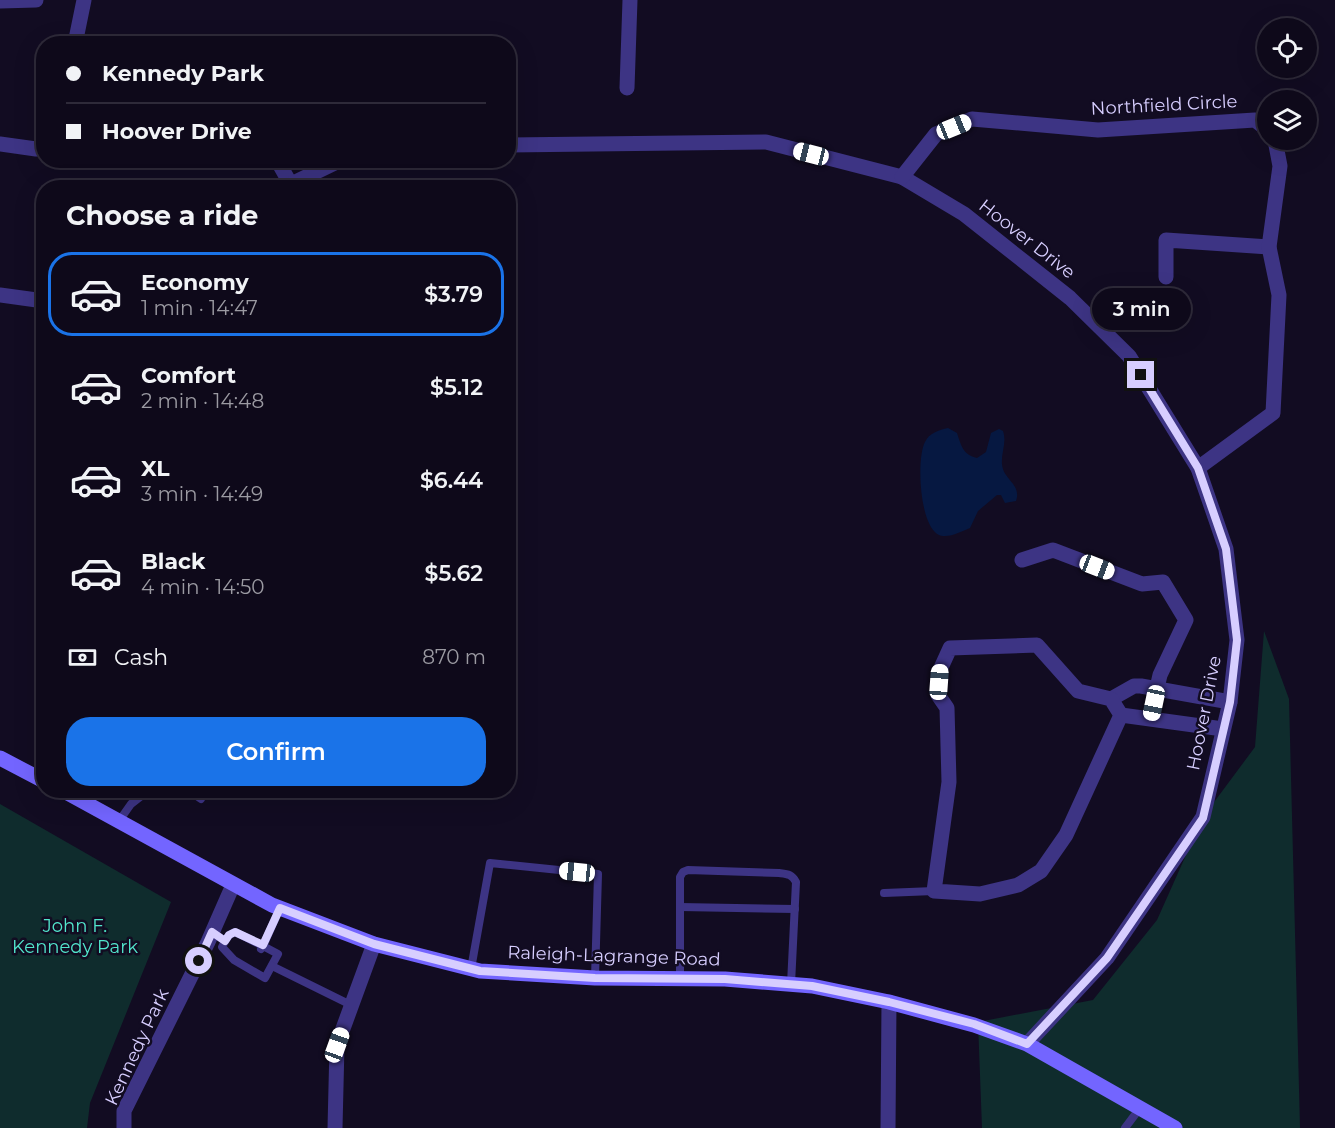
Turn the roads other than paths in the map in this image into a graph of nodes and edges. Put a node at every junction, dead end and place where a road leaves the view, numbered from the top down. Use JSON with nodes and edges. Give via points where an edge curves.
{"nodes":[{"id":1,"x":36,"y":0,"type":"edge"},
{"id":2,"x":84,"y":0,"type":"edge"},
{"id":3,"x":630,"y":0,"type":"edge"},
{"id":4,"x":0,"y":1,"type":"edge"},
{"id":5,"x":77,"y":36,"type":"edge"},
{"id":6,"x":627,"y":88,"type":"dead end"},
{"id":7,"x":1257,"y":122,"type":"edge"},
{"id":8,"x":0,"y":144,"type":"edge"},
{"id":9,"x":516,"y":145,"type":"edge"},
{"id":10,"x":36,"y":149,"type":"edge"},
{"id":11,"x":1277,"y":150,"type":"edge"},
{"id":12,"x":324,"y":168,"type":"edge"},
{"id":13,"x":902,"y":177,"type":"junction"},
{"id":14,"x":298,"y":180,"type":"edge"},
{"id":15,"x":1269,"y":247,"type":"junction"},
{"id":16,"x":1166,"y":277,"type":"dead end"},
{"id":17,"x":0,"y":295,"type":"edge"},
{"id":18,"x":36,"y":301,"type":"edge"},
{"id":19,"x":1198,"y":468,"type":"junction"},
{"id":20,"x":1022,"y":560,"type":"dead end"},
{"id":21,"x":1157,"y":688,"type":"junction"},
{"id":22,"x":1111,"y":699,"type":"junction"},
{"id":23,"x":1230,"y":702,"type":"junction"},
{"id":24,"x":1121,"y":715,"type":"junction"},
{"id":25,"x":1151,"y":718,"type":"junction"},
{"id":26,"x":1223,"y":729,"type":"junction"},
{"id":27,"x":0,"y":758,"type":"edge"},
{"id":28,"x":36,"y":777,"type":"edge"},
{"id":29,"x":77,"y":798,"type":"edge"},
{"id":30,"x":139,"y":798,"type":"edge"},
{"id":31,"x":119,"y":821,"type":"junction"},
{"id":32,"x":233,"y":885,"type":"junction"},
{"id":33,"x":934,"y":891,"type":"junction"},
{"id":34,"x":884,"y":892,"type":"dead end"},
{"id":35,"x":680,"y":907,"type":"junction"},
{"id":36,"x":280,"y":908,"type":"junction"},
{"id":37,"x":795,"y":909,"type":"junction"},
{"id":38,"x":219,"y":937,"type":"junction"},
{"id":39,"x":374,"y":944,"type":"junction"},
{"id":40,"x":262,"y":948,"type":"junction"},
{"id":41,"x":238,"y":952,"type":"dead end"},
{"id":42,"x":234,"y":960,"type":"junction"},
{"id":43,"x":272,"y":966,"type":"junction"},
{"id":44,"x":471,"y":969,"type":"junction"},
{"id":45,"x":595,"y":978,"type":"junction"},
{"id":46,"x":680,"y":979,"type":"junction"},
{"id":47,"x":791,"y":984,"type":"junction"},
{"id":48,"x":889,"y":1002,"type":"junction"},
{"id":49,"x":351,"y":1005,"type":"junction"},
{"id":50,"x":1027,"y":1044,"type":"junction"},
{"id":51,"x":1140,"y":1108,"type":"junction"},
{"id":52,"x":124,"y":1128,"type":"edge"},
{"id":53,"x":335,"y":1128,"type":"edge"},
{"id":54,"x":888,"y":1128,"type":"edge"},
{"id":55,"x":1125,"y":1128,"type":"edge"},
{"id":56,"x":1175,"y":1128,"type":"edge"}],
"edges":[{"from":1,"to":4,"type":"street"},
{"from":2,"to":5,"type":"street"},
{"from":3,"to":6,"type":"street"},
{"from":7,"to":13,"type":"street","name":"Northfield Circle","via":[[1098,130],[972,119],[936,134]]},
{"from":8,"to":10,"type":"street"},
{"from":9,"to":13,"type":"street","name":"Hoover Drive","via":[[766,142]]},
{"from":11,"to":15,"type":"street","via":[[1280,166]]},
{"from":12,"to":14,"type":"street"},
{"from":13,"to":19,"type":"street","name":"Hoover Drive","via":[[964,214],[1078,306],[1129,356]]},
{"from":15,"to":16,"type":"street","via":[[1166,240]]},
{"from":15,"to":19,"type":"street","via":[[1280,295],[1273,413]]},
{"from":17,"to":18,"type":"street"},
{"from":19,"to":23,"type":"street","name":"Hoover Drive","via":[[1226,549],[1237,640]]},
{"from":20,"to":21,"type":"street","via":[[1053,550],[1142,584],[1163,582],[1186,620]]},
{"from":21,"to":22,"type":"street","via":[[1134,686]]},
{"from":21,"to":23,"type":"street"},
{"from":21,"to":25,"type":"lane"},
{"from":22,"to":24,"type":"street"},
{"from":22,"to":33,"type":"street","via":[[1078,691],[1037,645],[950,648],[940,670],[938,695],[947,708],[949,782]]},
{"from":23,"to":26,"type":"street","name":"Hoover Drive"},
{"from":24,"to":25,"type":"street"},
{"from":24,"to":33,"type":"street","via":[[1066,835],[1041,871],[1018,885],[980,894]]},
{"from":25,"to":26,"type":"street"},
{"from":26,"to":50,"type":"street","name":"Hoover Drive","via":[[1203,818],[1107,958]]},
{"from":27,"to":28,"type":"main road"},
{"from":29,"to":31,"type":"main road","name":"Raleigh-Lagrange Road"},
{"from":30,"to":31,"type":"lane"},
{"from":31,"to":32,"type":"main road","name":"Raleigh-Lagrange Road"},
{"from":32,"to":36,"type":"main road","name":"Raleigh-Lagrange Road"},
{"from":32,"to":38,"type":"street","name":"Kennedy Park"},
{"from":33,"to":34,"type":"lane"},
{"from":35,"to":37,"type":"lane"},
{"from":35,"to":37,"type":"lane","via":[[680,877],[688,870],[789,874],[796,882]]},
{"from":35,"to":46,"type":"lane"},
{"from":36,"to":39,"type":"main road","name":"Raleigh-Lagrange Road"},
{"from":36,"to":40,"type":"lane"},
{"from":37,"to":47,"type":"lane"},
{"from":38,"to":40,"type":"lane","via":[[232,932]]},
{"from":38,"to":42,"type":"lane"},
{"from":38,"to":52,"type":"street","name":"Kennedy Park","via":[[124,1111]]},
{"from":39,"to":44,"type":"main road","name":"Raleigh-Lagrange Road"},
{"from":39,"to":49,"type":"street"},
{"from":40,"to":43,"type":"lane","via":[[278,954]]},
{"from":41,"to":42,"type":"lane"},
{"from":42,"to":43,"type":"lane","via":[[251,965],[265,978]]},
{"from":43,"to":49,"type":"lane"},
{"from":44,"to":45,"type":"main road","name":"Raleigh-Lagrange Road"},
{"from":44,"to":45,"type":"lane","via":[[490,862],[598,874]]},
{"from":45,"to":46,"type":"main road","name":"Raleigh-Lagrange Road"},
{"from":46,"to":47,"type":"main road","name":"Raleigh-Lagrange Road"},
{"from":47,"to":48,"type":"main road","name":"Raleigh-Lagrange Road"},
{"from":48,"to":50,"type":"main road","name":"Raleigh-Lagrange Road","via":[[974,1024]]},
{"from":48,"to":54,"type":"street"},
{"from":49,"to":53,"type":"street","via":[[337,1045]]},
{"from":50,"to":51,"type":"main road","name":"Raleigh-Lagrange Road"},
{"from":51,"to":55,"type":"lane"},
{"from":51,"to":56,"type":"main road","name":"Raleigh-Lagrange Road"}]}
